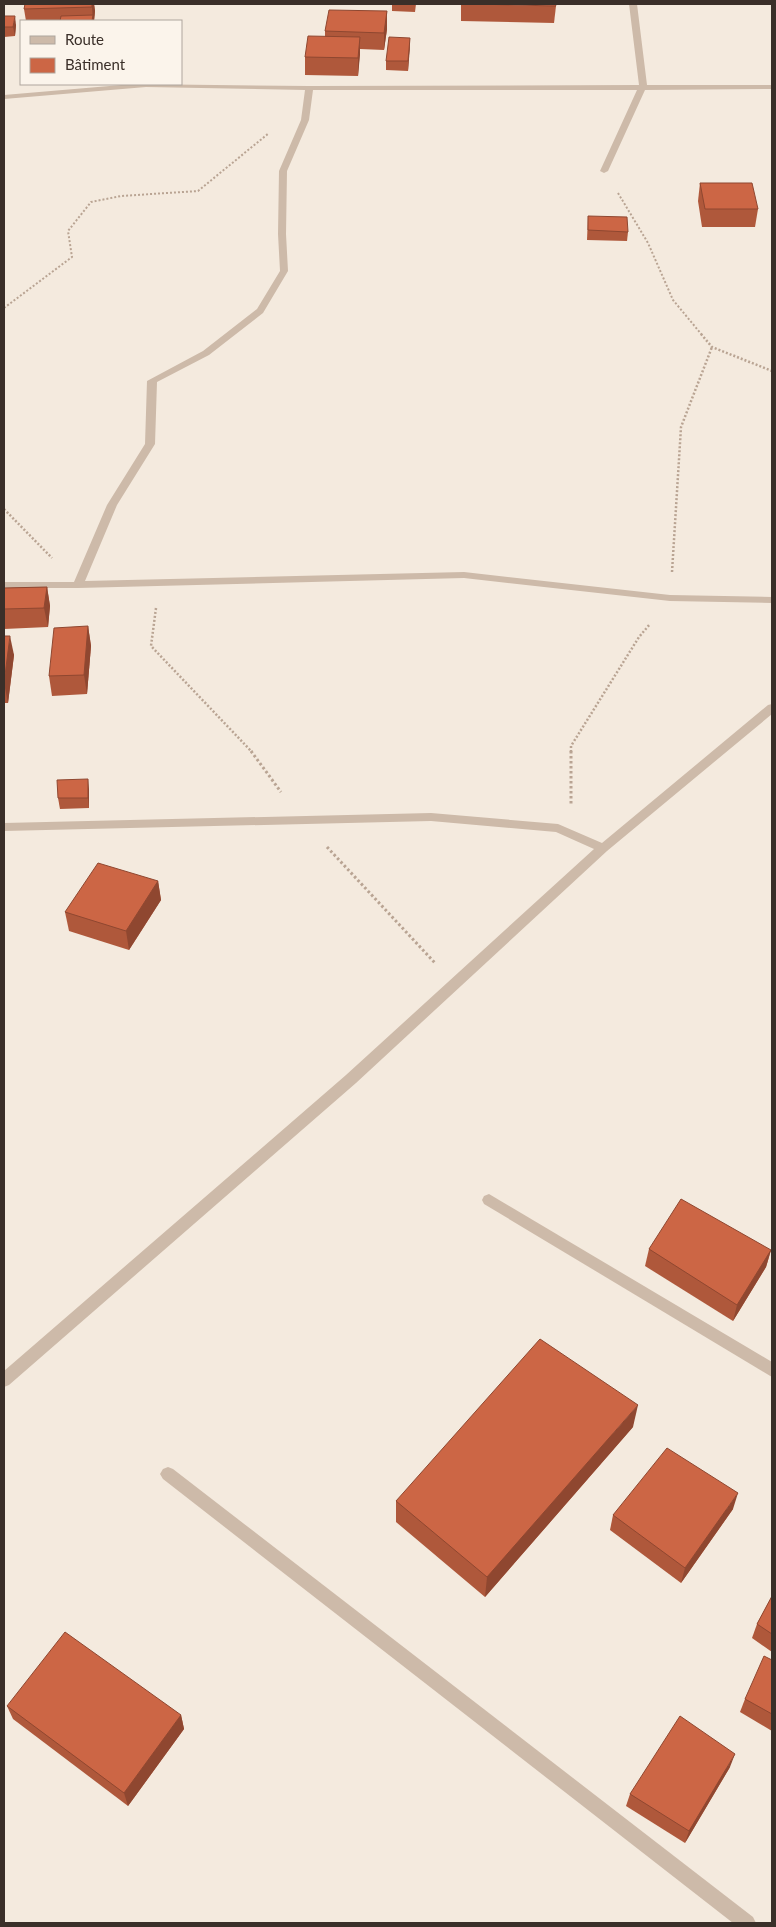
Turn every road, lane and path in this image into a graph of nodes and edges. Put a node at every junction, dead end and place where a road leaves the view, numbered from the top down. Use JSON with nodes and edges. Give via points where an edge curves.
{"nodes":[{"id":1,"x":633,"y":4,"type":"edge"},
{"id":2,"x":643,"y":86,"type":"junction"},
{"id":3,"x":772,"y":87,"type":"edge"},
{"id":4,"x":310,"y":88,"type":"junction"},
{"id":5,"x":4,"y":97,"type":"edge"},
{"id":6,"x":304,"y":120,"type":"junction"},
{"id":7,"x":604,"y":171,"type":"joint"},
{"id":8,"x":4,"y":308,"type":"edge"},
{"id":9,"x":772,"y":371,"type":"edge"},
{"id":10,"x":4,"y":509,"type":"edge"},
{"id":11,"x":4,"y":585,"type":"edge"},
{"id":12,"x":78,"y":585,"type":"junction"},
{"id":13,"x":772,"y":600,"type":"edge"},
{"id":14,"x":772,"y":708,"type":"edge"},
{"id":15,"x":4,"y":827,"type":"edge"},
{"id":16,"x":603,"y":848,"type":"junction"},
{"id":17,"x":490,"y":1200,"type":"dead end"},
{"id":18,"x":772,"y":1370,"type":"edge"},
{"id":19,"x":4,"y":1380,"type":"edge"},
{"id":20,"x":168,"y":1474,"type":"dead end"},
{"id":21,"x":747,"y":1923,"type":"edge"}],
"edges":[{"from":1,"to":2,"type":"street"},
{"from":2,"to":3,"type":"street"},
{"from":2,"to":4,"type":"street"},
{"from":2,"to":7,"type":"street"},
{"from":4,"to":5,"type":"street","via":[[146,85]]},
{"from":4,"to":6,"type":"street"},
{"from":6,"to":8,"type":"path","via":[[270,132],[198,191],[121,196],[91,202],[68,231],[72,257]]},
{"from":6,"to":12,"type":"street","via":[[283,171],[284,270],[260,311],[206,353],[152,381],[150,444],[112,506]]},
{"from":7,"to":9,"type":"path","via":[[648,243],[673,300],[712,347]]},
{"from":10,"to":12,"type":"path"},
{"from":11,"to":12,"type":"street"},
{"from":12,"to":13,"type":"street","via":[[464,575],[670,598]]},
{"from":14,"to":16,"type":"street"},
{"from":15,"to":16,"type":"street","via":[[431,817],[558,828]]},
{"from":16,"to":19,"type":"street","via":[[351,1079]]},
{"from":17,"to":18,"type":"street"},
{"from":20,"to":21,"type":"street"}]}
